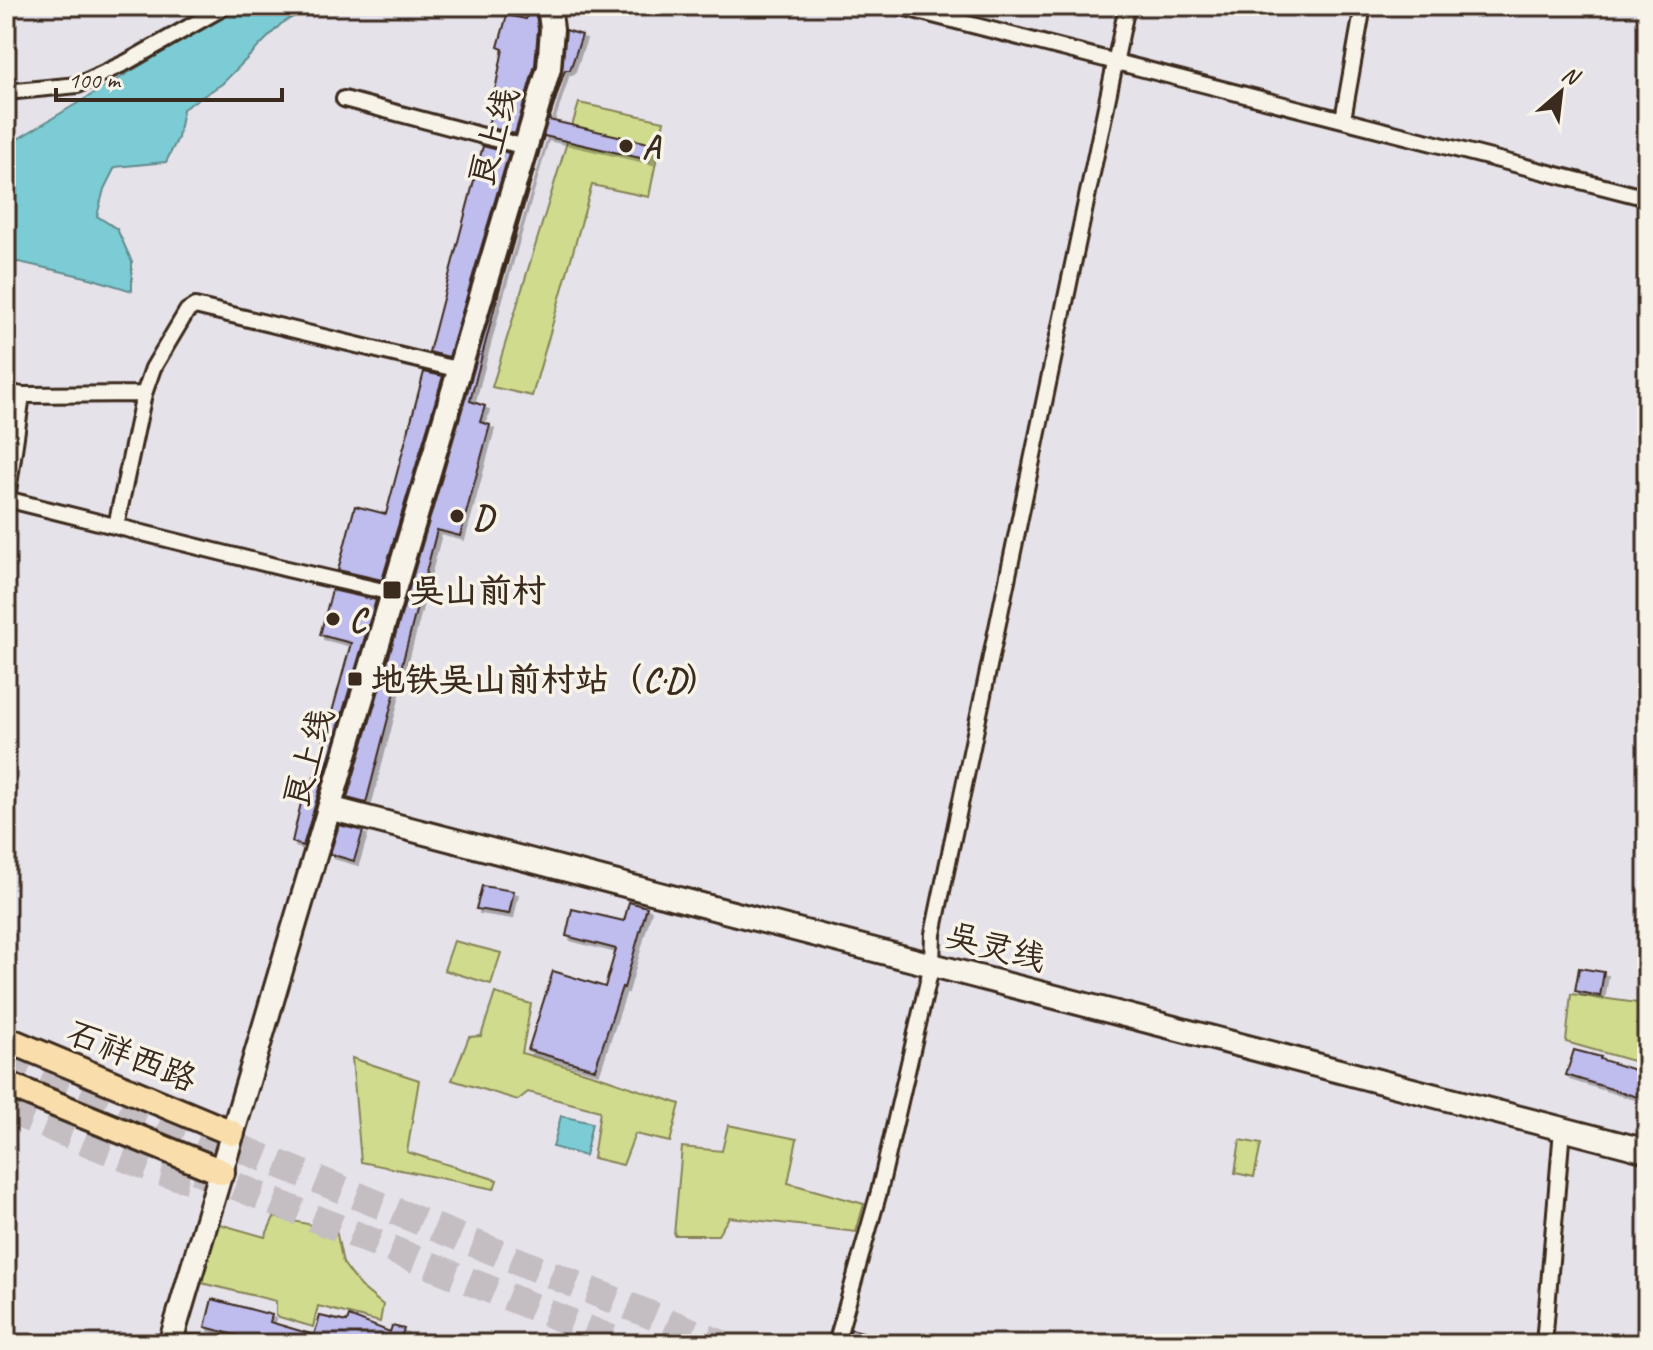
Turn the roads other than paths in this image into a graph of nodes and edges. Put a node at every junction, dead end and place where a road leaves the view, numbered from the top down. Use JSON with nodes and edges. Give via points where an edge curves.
{"nodes":[{"id":1,"x":226,"y":6,"type":"edge"},
{"id":2,"x":549,"y":6,"type":"edge"},
{"id":3,"x":898,"y":6,"type":"edge"},
{"id":4,"x":1127,"y":6,"type":"edge"},
{"id":5,"x":1363,"y":6,"type":"edge"},
{"id":6,"x":1115,"y":61,"type":"junction"},
{"id":7,"x":6,"y":92,"type":"edge"},
{"id":8,"x":344,"y":99,"type":"dead end"},
{"id":9,"x":1343,"y":119,"type":"junction"},
{"id":10,"x":525,"y":147,"type":"junction"},
{"id":11,"x":1647,"y":198,"type":"edge"},
{"id":12,"x":460,"y":370,"type":"junction"},
{"id":13,"x":6,"y":392,"type":"edge"},
{"id":14,"x":144,"y":394,"type":"junction"},
{"id":15,"x":22,"y":395,"type":"junction"},
{"id":16,"x":7,"y":499,"type":"edge"},
{"id":17,"x":116,"y":526,"type":"junction"},
{"id":18,"x":392,"y":593,"type":"junction"},
{"id":19,"x":329,"y":808,"type":"junction"},
{"id":20,"x":932,"y":964,"type":"junction"},
{"id":21,"x":6,"y":1039,"type":"edge"},
{"id":22,"x":6,"y":1084,"type":"edge"},
{"id":23,"x":1562,"y":1129,"type":"junction"},
{"id":24,"x":232,"y":1133,"type":"dead end"},
{"id":25,"x":1647,"y":1151,"type":"edge"},
{"id":26,"x":222,"y":1172,"type":"junction"},
{"id":27,"x":170,"y":1343,"type":"edge"},
{"id":28,"x":206,"y":1344,"type":"edge"},
{"id":29,"x":836,"y":1344,"type":"edge"},
{"id":30,"x":1544,"y":1344,"type":"edge"}],
"edges":[{"from":1,"to":7,"type":"street","via":[[78,85]]},
{"from":2,"to":10,"type":"street","name":"良上线","via":[[549,68]]},
{"from":3,"to":6,"type":"street"},
{"from":4,"to":6,"type":"street"},
{"from":5,"to":9,"type":"street"},
{"from":6,"to":9,"type":"street"},
{"from":6,"to":20,"type":"street","via":[[936,919]]},
{"from":8,"to":10,"type":"street"},
{"from":9,"to":11,"type":"street"},
{"from":10,"to":12,"type":"street","name":"良上线"},
{"from":12,"to":14,"type":"street","via":[[195,306],[153,368]]},
{"from":12,"to":18,"type":"street","name":"良上线"},
{"from":13,"to":15,"type":"street"},
{"from":14,"to":15,"type":"street"},
{"from":14,"to":17,"type":"street"},
{"from":15,"to":16,"type":"street"},
{"from":16,"to":17,"type":"street"},
{"from":17,"to":18,"type":"street"},
{"from":18,"to":19,"type":"street","name":"良上线"},
{"from":19,"to":20,"type":"street","name":"吴灵线"},
{"from":19,"to":26,"type":"street","name":"良上线"},
{"from":20,"to":23,"type":"street","name":"吴灵线"},
{"from":20,"to":29,"type":"street","via":[[879,1192]]},
{"from":21,"to":24,"type":"main road","name":"石祥西路"},
{"from":22,"to":26,"type":"main road"},
{"from":23,"to":25,"type":"street","name":"吴灵线"},
{"from":23,"to":30,"type":"street"},
{"from":26,"to":27,"type":"street","name":"良上线"},
{"from":27,"to":28,"type":"street"}]}
